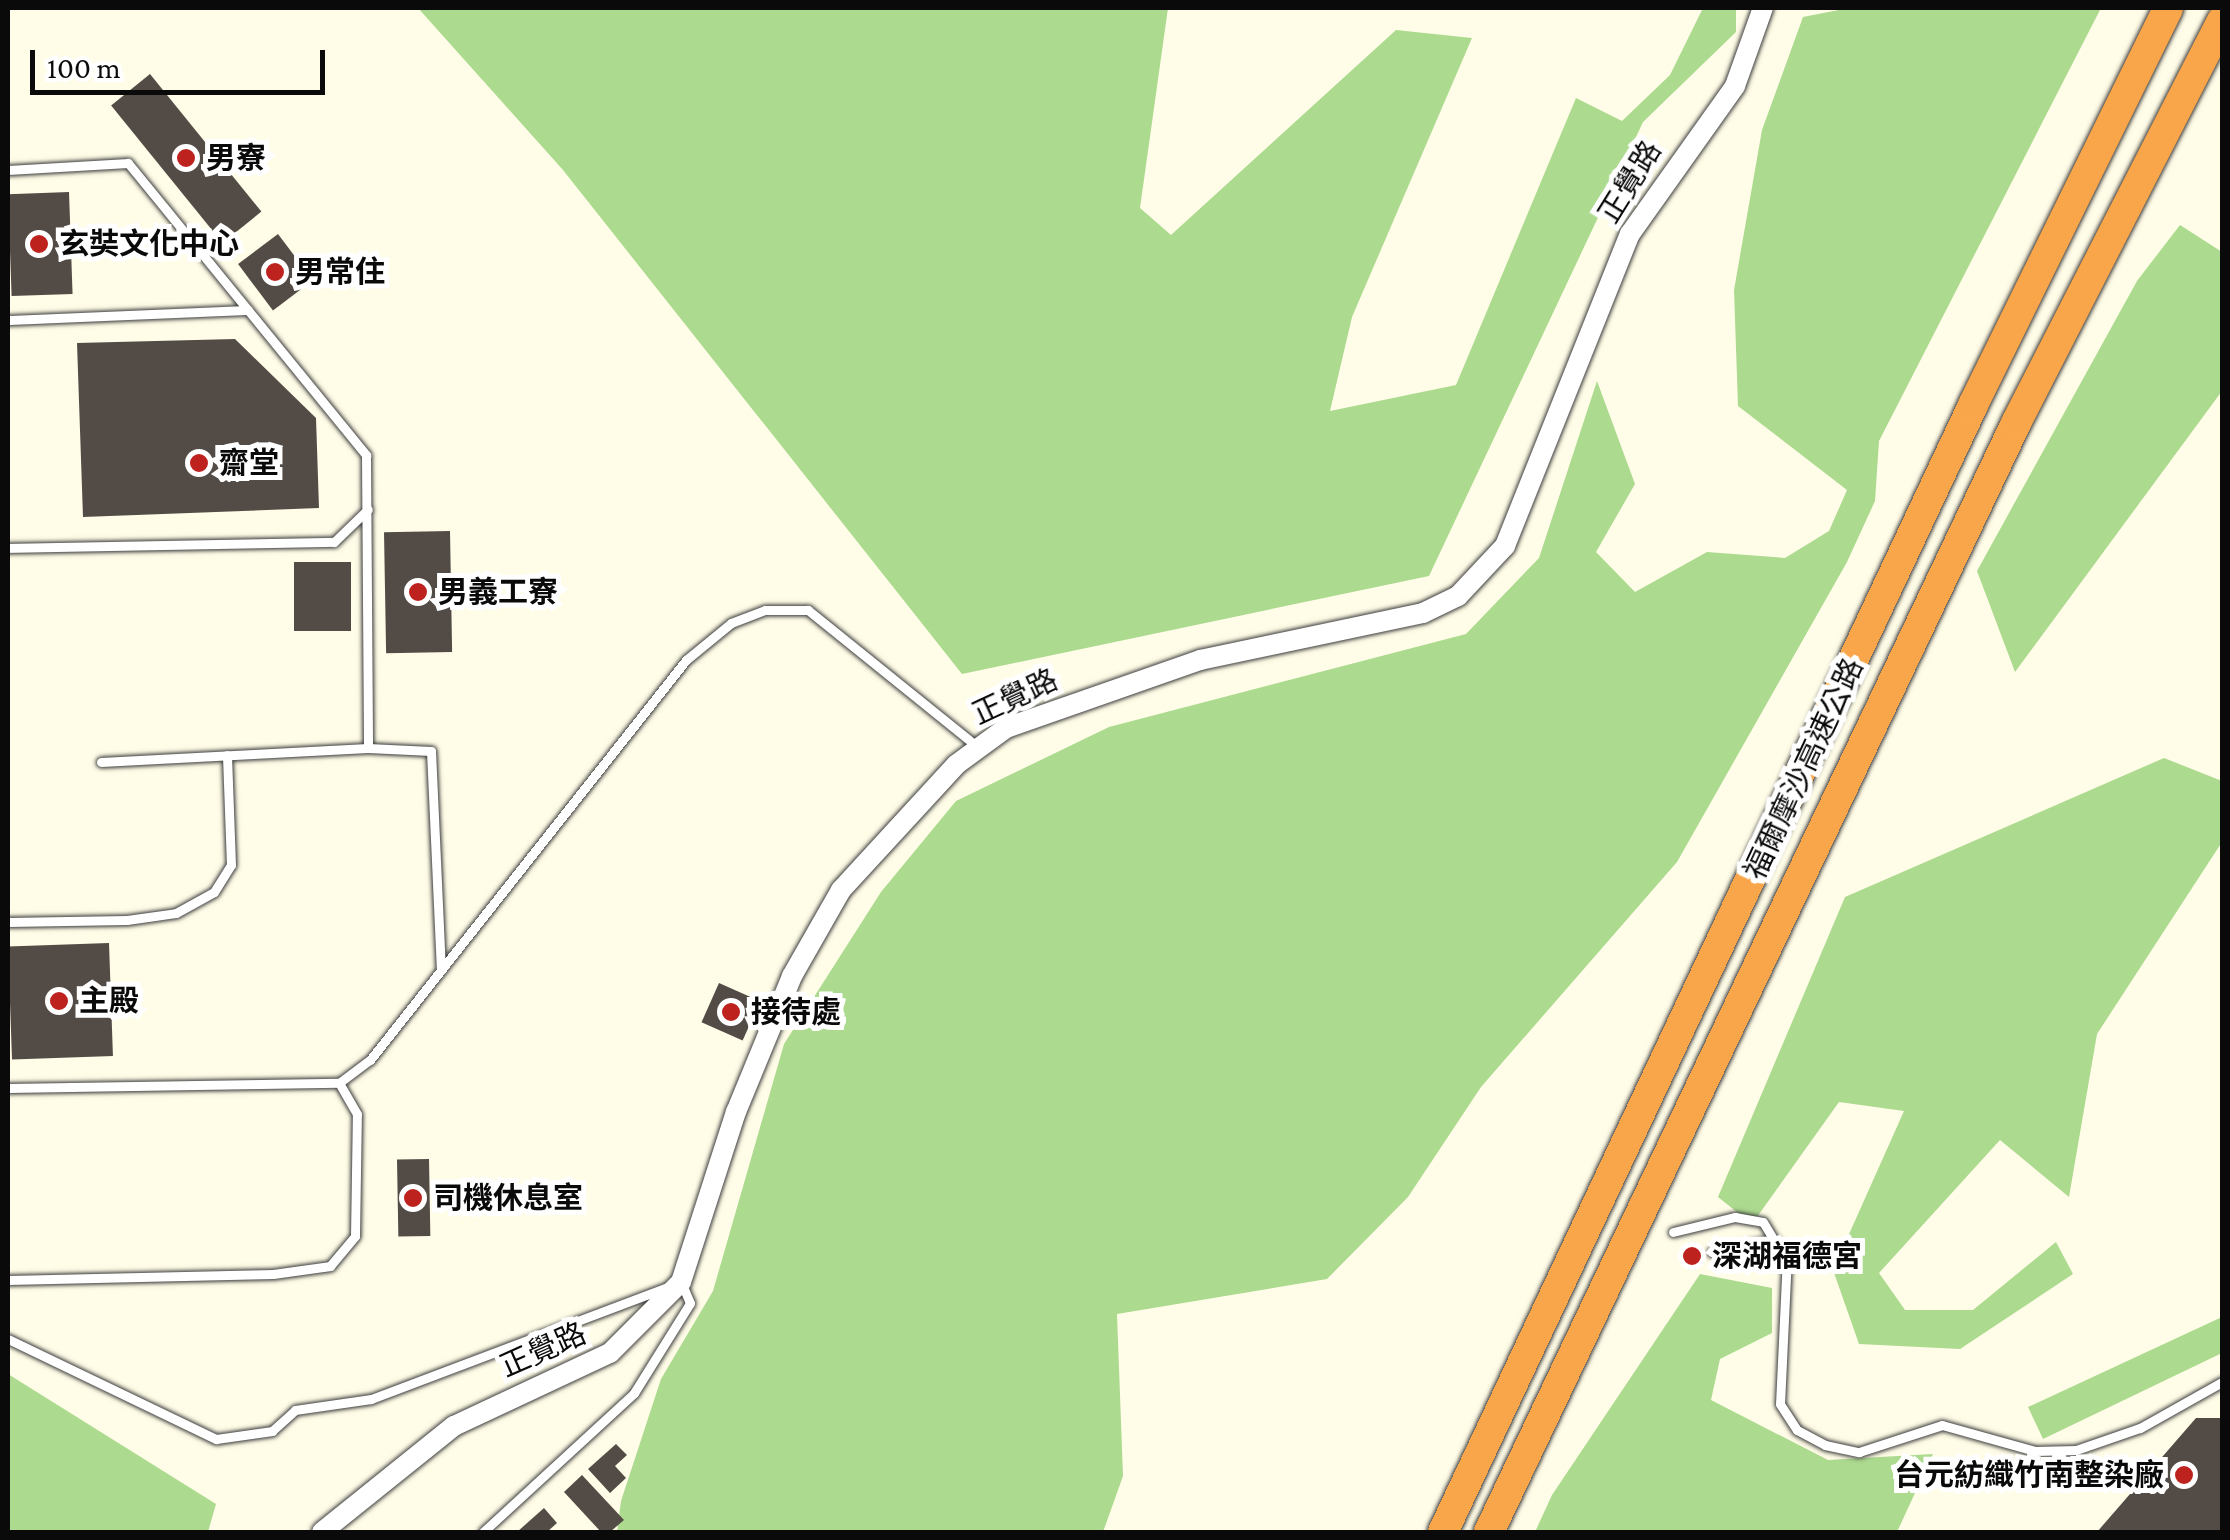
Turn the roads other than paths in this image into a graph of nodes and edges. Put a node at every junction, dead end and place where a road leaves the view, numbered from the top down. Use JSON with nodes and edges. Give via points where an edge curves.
{"nodes":[{"id":1,"x":1763,"y":8,"type":"edge"},
{"id":2,"x":2168,"y":8,"type":"edge"},
{"id":3,"x":2222,"y":21,"type":"edge"},
{"id":4,"x":2222,"y":63,"type":"edge"},
{"id":5,"x":2178,"y":114,"type":"junction"},
{"id":6,"x":8,"y":170,"type":"edge"},
{"id":7,"x":248,"y":310,"type":"junction"},
{"id":8,"x":8,"y":320,"type":"edge"},
{"id":9,"x":368,"y":509,"type":"junction"},
{"id":10,"x":8,"y":548,"type":"edge"},
{"id":11,"x":978,"y":747,"type":"junction"},
{"id":12,"x":368,"y":748,"type":"junction"},
{"id":13,"x":226,"y":755,"type":"junction"},
{"id":14,"x":101,"y":762,"type":"dead end"},
{"id":15,"x":8,"y":922,"type":"edge"},
{"id":16,"x":441,"y":970,"type":"junction"},
{"id":17,"x":339,"y":1084,"type":"junction"},
{"id":18,"x":8,"y":1088,"type":"edge"},
{"id":19,"x":1673,"y":1232,"type":"dead end"},
{"id":20,"x":1774,"y":1240,"type":"junction"},
{"id":21,"x":1712,"y":1252,"type":"dead end"},
{"id":22,"x":8,"y":1280,"type":"edge"},
{"id":23,"x":681,"y":1282,"type":"junction"},
{"id":24,"x":8,"y":1338,"type":"edge"},
{"id":25,"x":2222,"y":1382,"type":"edge"},
{"id":26,"x":322,"y":1532,"type":"edge"},
{"id":27,"x":483,"y":1532,"type":"edge"},
{"id":28,"x":1443,"y":1532,"type":"edge"},
{"id":29,"x":1488,"y":1532,"type":"edge"}],
"edges":[{"from":1,"to":11,"type":"street","name":"正覺路","via":[[1735,86],[1630,234],[1505,546],[1458,596],[1423,613],[1200,660],[1065,704]]},
{"from":2,"to":28,"type":"highway","name":"福爾摩沙高速公路","via":[[1973,405]]},
{"from":3,"to":5,"type":"highway","name":"福爾摩沙高速公路"},
{"from":4,"to":5,"type":"highway"},
{"from":5,"to":29,"type":"highway","name":"福爾摩沙高速公路","via":[[2016,423]]},
{"from":6,"to":7,"type":"lane","via":[[128,163]]},
{"from":7,"to":8,"type":"lane"},
{"from":7,"to":9,"type":"lane","via":[[366,455]]},
{"from":9,"to":10,"type":"lane","via":[[334,542]]},
{"from":9,"to":12,"type":"lane"},
{"from":11,"to":16,"type":"lane","via":[[808,610],[765,610],[732,623],[686,660]]},
{"from":11,"to":23,"type":"street","name":"正覺路","via":[[928,791],[841,890],[792,976],[736,1112]]},
{"from":12,"to":13,"type":"lane"},
{"from":12,"to":16,"type":"lane","via":[[431,751]]},
{"from":13,"to":14,"type":"lane"},
{"from":13,"to":15,"type":"lane","via":[[230,865],[214,892],[176,913],[144,918]]},
{"from":16,"to":17,"type":"lane","via":[[370,1060]]},
{"from":17,"to":18,"type":"lane"},
{"from":17,"to":22,"type":"lane","via":[[357,1114],[355,1236],[330,1266],[273,1274]]},
{"from":19,"to":20,"type":"lane","via":[[1735,1217],[1763,1222]]},
{"from":20,"to":21,"type":"lane"},
{"from":20,"to":25,"type":"lane","via":[[1787,1256],[1790,1296],[1778,1364],[1780,1404],[1797,1430],[1824,1445],[1859,1452],[1942,1425],[2035,1452],[2076,1450],[2140,1428]]},
{"from":23,"to":24,"type":"lane","via":[[371,1399],[296,1410],[272,1431],[216,1439]]},
{"from":23,"to":26,"type":"street","name":"正覺路","via":[[610,1354],[454,1426]]},
{"from":23,"to":27,"type":"lane","via":[[690,1303],[634,1394]]}]}
